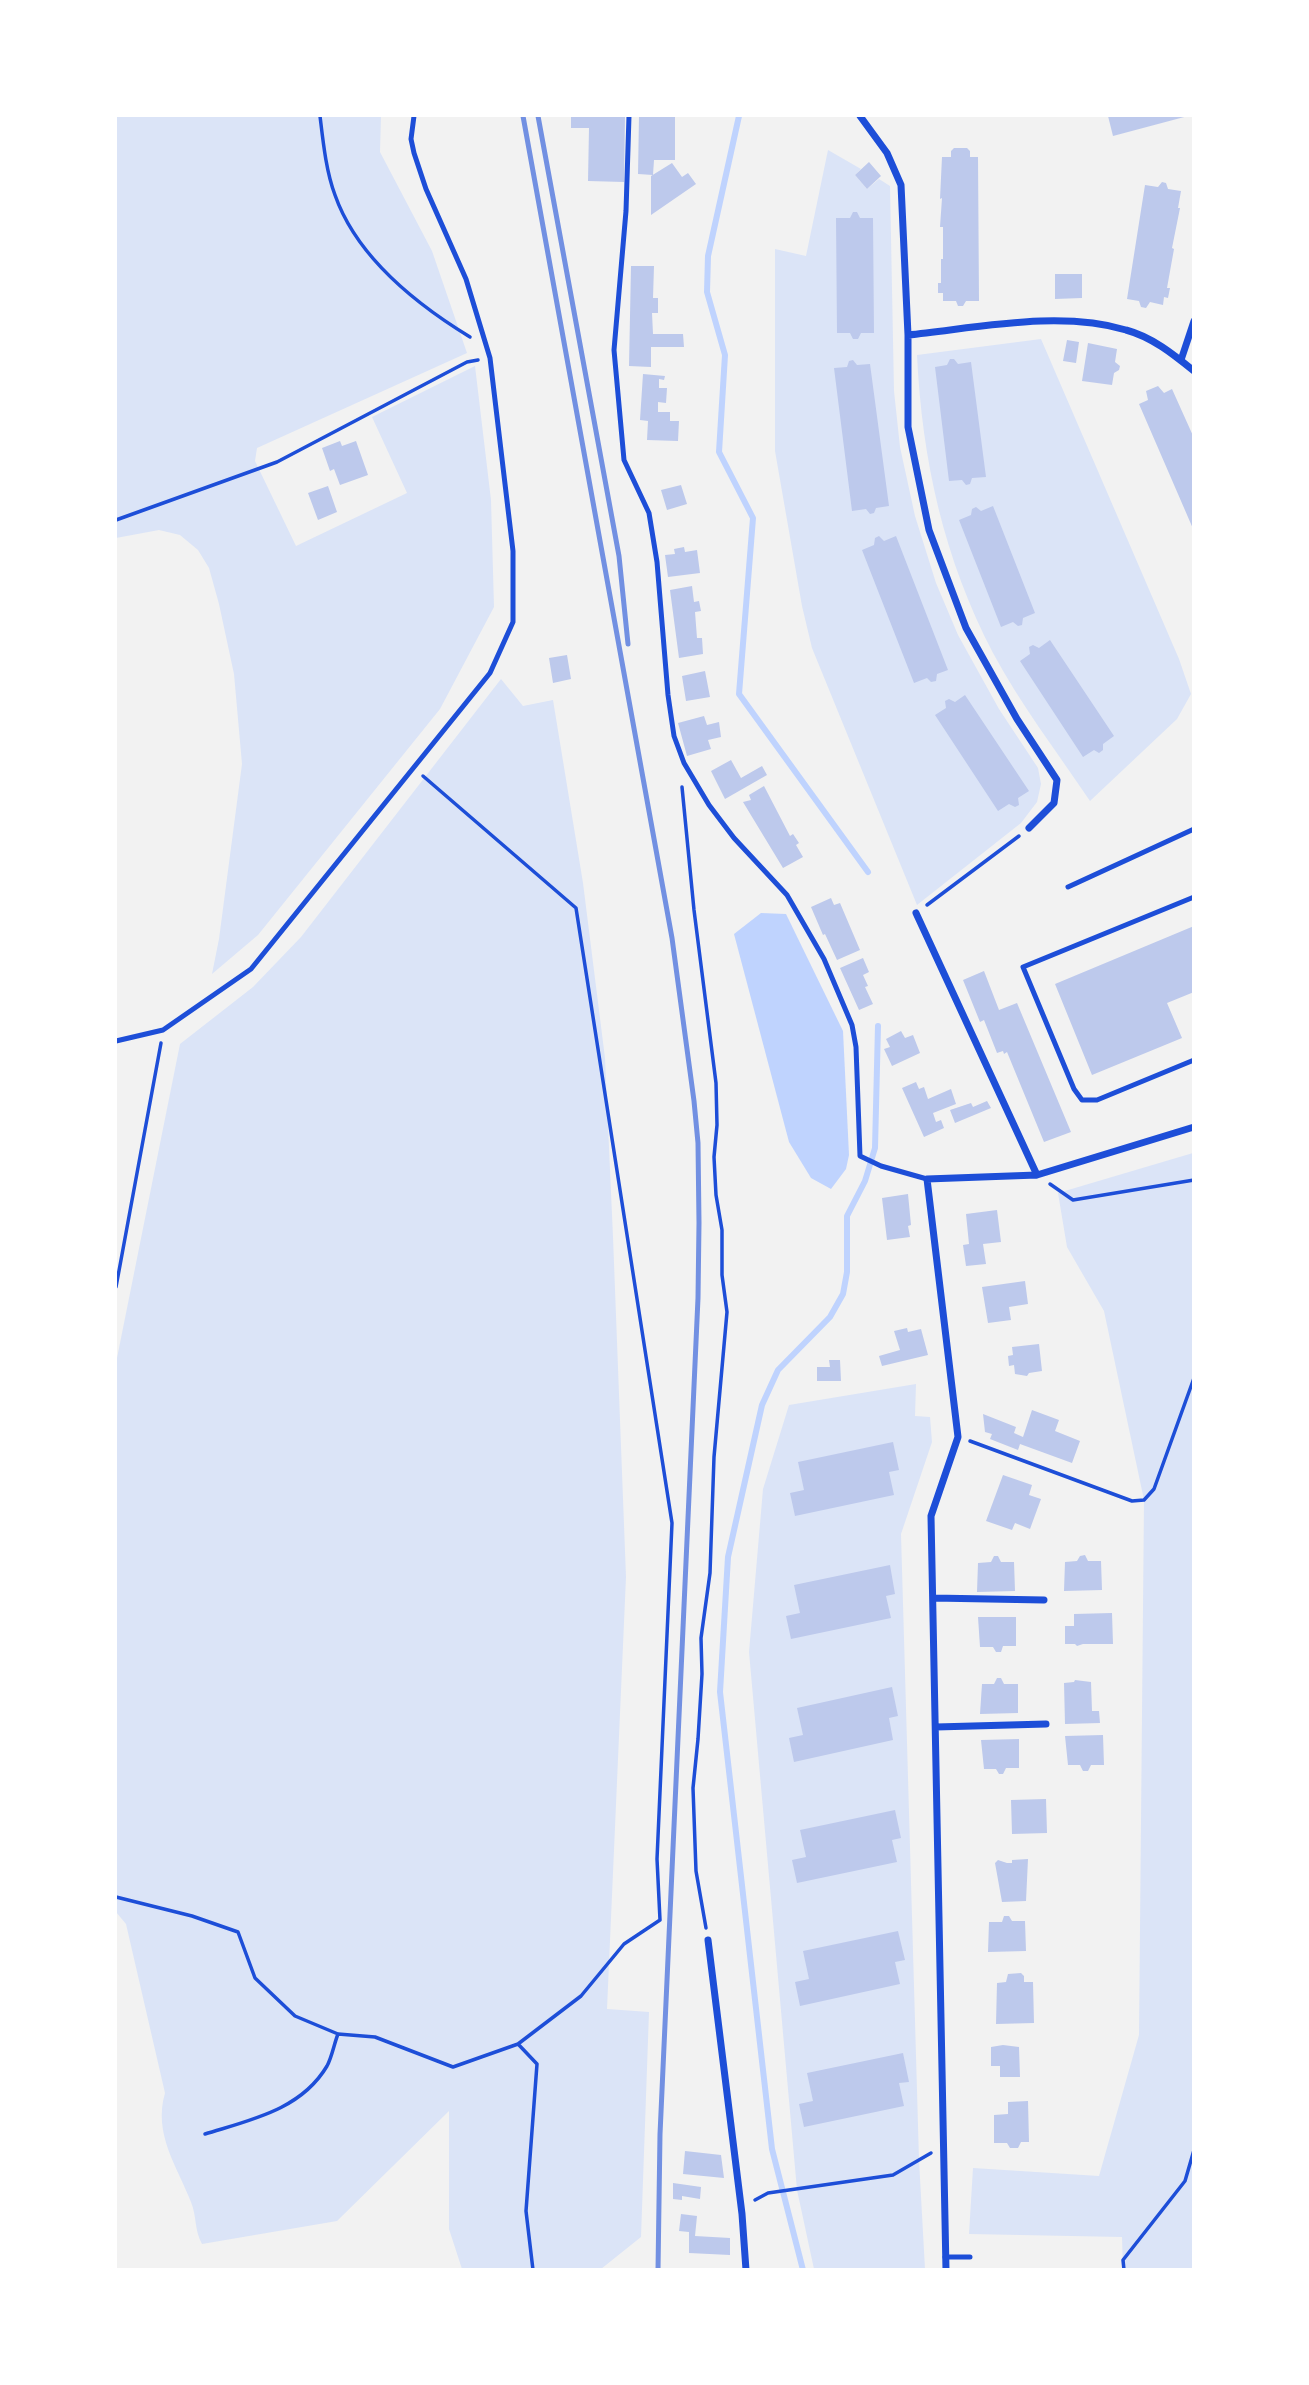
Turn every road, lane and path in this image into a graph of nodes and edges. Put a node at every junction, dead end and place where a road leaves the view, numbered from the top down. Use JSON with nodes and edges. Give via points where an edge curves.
{"nodes":[{"id":1,"x":320,"y":116,"type":"edge"},
{"id":2,"x":414,"y":116,"type":"edge"},
{"id":3,"x":629,"y":116,"type":"edge"},
{"id":4,"x":860,"y":116,"type":"edge"},
{"id":5,"x":1194,"y":321,"type":"edge"},
{"id":6,"x":908,"y":335,"type":"junction"},
{"id":7,"x":487,"y":347,"type":"junction"},
{"id":8,"x":490,"y":358,"type":"junction"},
{"id":9,"x":1181,"y":360,"type":"junction"},
{"id":10,"x":1194,"y":371,"type":"edge"},
{"id":11,"x":116,"y":520,"type":"edge"},
{"id":12,"x":684,"y":763,"type":"junction"},
{"id":13,"x":414,"y":768,"type":"junction"},
{"id":14,"x":1029,"y":828,"type":"joint"},
{"id":15,"x":1194,"y":830,"type":"edge"},
{"id":16,"x":1068,"y":887,"type":"dead end"},
{"id":17,"x":1194,"y":897,"type":"edge"},
{"id":18,"x":916,"y":913,"type":"joint"},
{"id":19,"x":163,"y":1030,"type":"junction"},
{"id":20,"x":116,"y":1041,"type":"edge"},
{"id":21,"x":1194,"y":1060,"type":"edge"},
{"id":22,"x":1194,"y":1127,"type":"edge"},
{"id":23,"x":1037,"y":1175,"type":"junction"},
{"id":24,"x":927,"y":1179,"type":"junction"},
{"id":25,"x":1194,"y":1180,"type":"edge"},
{"id":26,"x":116,"y":1287,"type":"edge"},
{"id":27,"x":1194,"y":1378,"type":"edge"},
{"id":28,"x":958,"y":1437,"type":"junction"},
{"id":29,"x":933,"y":1598,"type":"junction"},
{"id":30,"x":1044,"y":1600,"type":"dead end"},
{"id":31,"x":1046,"y":1724,"type":"dead end"},
{"id":32,"x":936,"y":1727,"type":"junction"},
{"id":33,"x":116,"y":1897,"type":"edge"},
{"id":34,"x":708,"y":1940,"type":"joint"},
{"id":35,"x":338,"y":2035,"type":"junction"},
{"id":36,"x":518,"y":2044,"type":"junction"},
{"id":37,"x":205,"y":2134,"type":"dead end"},
{"id":38,"x":945,"y":2144,"type":"junction"},
{"id":39,"x":1194,"y":2150,"type":"edge"},
{"id":40,"x":768,"y":2193,"type":"dead end"},
{"id":41,"x":945,"y":2257,"type":"junction"},
{"id":42,"x":970,"y":2257,"type":"dead end"},
{"id":43,"x":533,"y":2270,"type":"edge"},
{"id":44,"x":746,"y":2270,"type":"edge"},
{"id":45,"x":946,"y":2270,"type":"edge"},
{"id":46,"x":1124,"y":2270,"type":"edge"}],
"edges":[{"from":1,"to":7,"type":"path","via":[[334,192],[370,257],[436,316]]},
{"from":2,"to":7,"type":"lane","via":[[411,139],[426,189],[466,279]]},
{"from":3,"to":12,"type":"lane","via":[[614,350],[624,460],[649,513],[668,695],[674,736]]},
{"from":4,"to":6,"type":"street","via":[[887,153],[901,185]]},
{"from":5,"to":9,"type":"street"},
{"from":6,"to":9,"type":"street","via":[[1080,321],[1127,330]]},
{"from":6,"to":14,"type":"street","via":[[908,427],[929,530],[966,628],[1056,780],[1054,803]]},
{"from":7,"to":8,"type":"lane"},
{"from":8,"to":11,"type":"path","via":[[467,362],[276,462]]},
{"from":8,"to":13,"type":"lane","via":[[513,551],[513,622],[490,673]]},
{"from":9,"to":10,"type":"street"},
{"from":12,"to":24,"type":"lane","via":[[734,838],[787,895],[824,959],[852,1025],[860,1156]]},
{"from":12,"to":34,"type":"path","via":[[694,910],[716,1083],[714,1157],[727,1312],[692,1788],[696,1871]]},
{"from":13,"to":19,"type":"lane","via":[[251,969]]},
{"from":13,"to":36,"type":"path","via":[[576,908],[672,1524],[657,1858],[660,1920],[624,1944],[581,1996]]},
{"from":14,"to":18,"type":"path"},
{"from":15,"to":16,"type":"lane"},
{"from":17,"to":21,"type":"lane","via":[[1023,967],[1082,1100],[1097,1100]]},
{"from":18,"to":23,"type":"street"},
{"from":19,"to":20,"type":"lane"},
{"from":19,"to":26,"type":"path"},
{"from":22,"to":23,"type":"street"},
{"from":23,"to":24,"type":"street"},
{"from":23,"to":25,"type":"path","via":[[1073,1200]]},
{"from":24,"to":28,"type":"street"},
{"from":27,"to":28,"type":"path","via":[[1154,1489],[1144,1500],[1132,1501]]},
{"from":28,"to":29,"type":"street","via":[[932,1516]]},
{"from":29,"to":30,"type":"street"},
{"from":29,"to":32,"type":"street"},
{"from":31,"to":32,"type":"street"},
{"from":32,"to":38,"type":"street"},
{"from":33,"to":35,"type":"path","via":[[238,1932],[255,1978],[295,2016]]},
{"from":34,"to":44,"type":"street"},
{"from":35,"to":36,"type":"path","via":[[375,2037],[453,2067]]},
{"from":35,"to":37,"type":"path","via":[[327,2065],[306,2091],[278,2111]]},
{"from":36,"to":43,"type":"path","via":[[537,2064],[526,2211]]},
{"from":38,"to":40,"type":"path","via":[[893,2175]]},
{"from":38,"to":41,"type":"street"},
{"from":39,"to":46,"type":"path","via":[[1185,2181],[1123,2260]]},
{"from":41,"to":42,"type":"lane"},
{"from":41,"to":45,"type":"street"}]}
